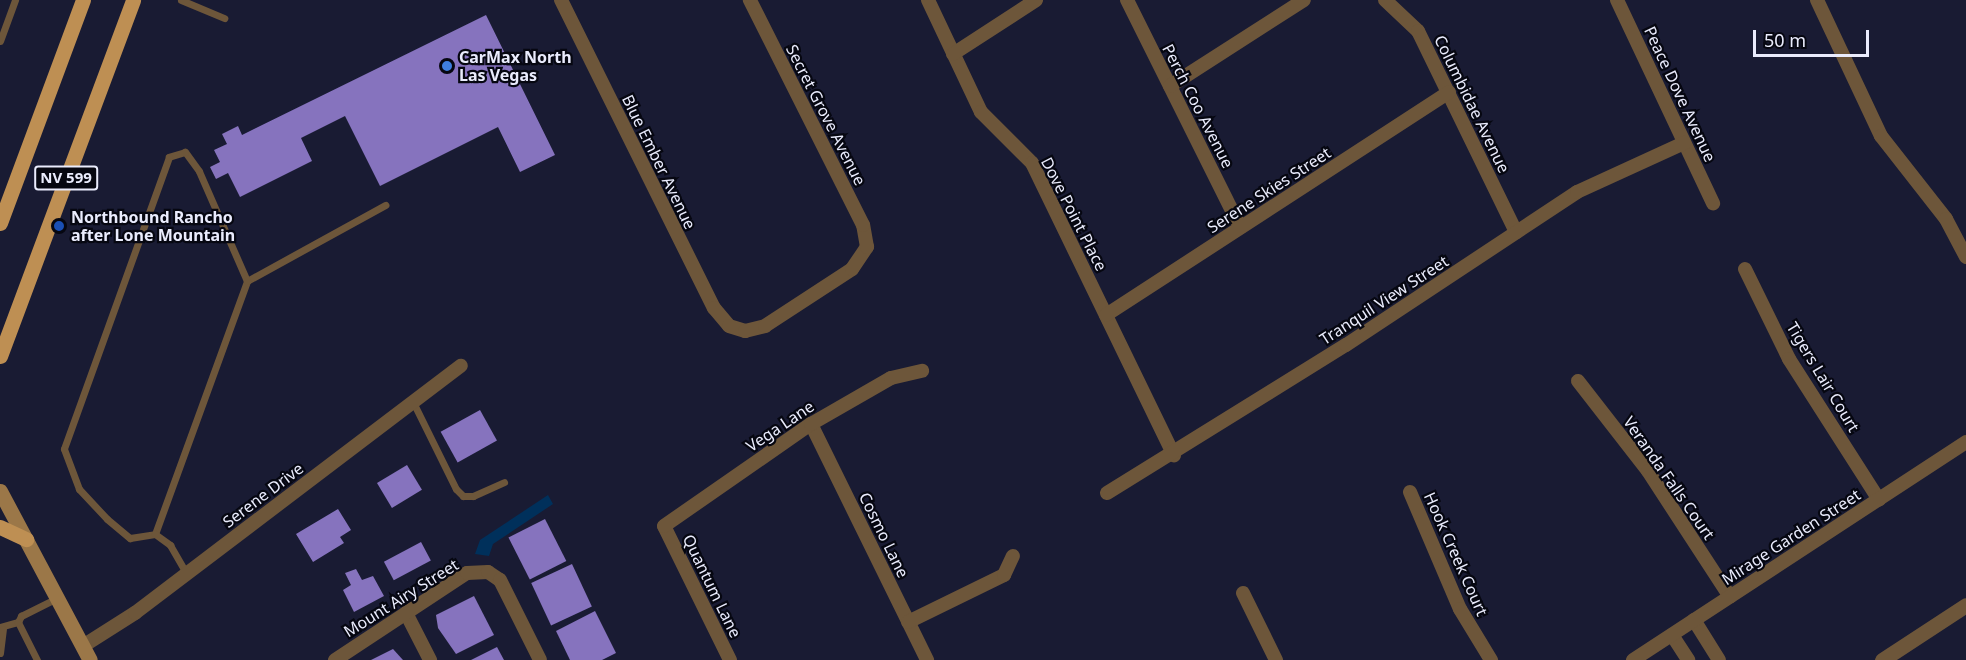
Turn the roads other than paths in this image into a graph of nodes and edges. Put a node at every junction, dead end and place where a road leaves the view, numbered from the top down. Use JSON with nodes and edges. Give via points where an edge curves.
{"nodes":[{"id":1,"x":15,"y":0,"type":"edge"},
{"id":2,"x":83,"y":0,"type":"edge"},
{"id":3,"x":133,"y":0,"type":"edge"},
{"id":4,"x":181,"y":0,"type":"edge"},
{"id":5,"x":561,"y":0,"type":"edge"},
{"id":6,"x":750,"y":0,"type":"edge"},
{"id":7,"x":927,"y":0,"type":"edge"},
{"id":8,"x":1036,"y":0,"type":"edge"},
{"id":9,"x":1127,"y":0,"type":"edge"},
{"id":10,"x":1304,"y":0,"type":"edge"},
{"id":11,"x":1385,"y":0,"type":"edge"},
{"id":12,"x":1617,"y":0,"type":"edge"},
{"id":13,"x":1817,"y":0,"type":"edge"},
{"id":14,"x":224,"y":18,"type":"dead end"},
{"id":15,"x":0,"y":41,"type":"edge"},
{"id":16,"x":953,"y":54,"type":"junction"},
{"id":17,"x":1170,"y":86,"type":"junction"},
{"id":18,"x":1449,"y":92,"type":"junction"},
{"id":19,"x":1684,"y":143,"type":"junction"},
{"id":20,"x":1713,"y":203,"type":"dead end"},
{"id":21,"x":385,"y":205,"type":"dead end"},
{"id":22,"x":0,"y":223,"type":"edge"},
{"id":23,"x":1240,"y":227,"type":"junction"},
{"id":24,"x":1516,"y":232,"type":"junction"},
{"id":25,"x":867,"y":246,"type":"joint"},
{"id":26,"x":1966,"y":257,"type":"edge"},
{"id":27,"x":1745,"y":269,"type":"dead end"},
{"id":28,"x":247,"y":281,"type":"junction"},
{"id":29,"x":1106,"y":315,"type":"junction"},
{"id":30,"x":0,"y":356,"type":"edge"},
{"id":31,"x":461,"y":366,"type":"dead end"},
{"id":32,"x":922,"y":371,"type":"dead end"},
{"id":33,"x":1578,"y":381,"type":"dead end"},
{"id":34,"x":413,"y":402,"type":"junction"},
{"id":35,"x":811,"y":424,"type":"junction"},
{"id":36,"x":1966,"y":442,"type":"edge"},
{"id":37,"x":1174,"y":455,"type":"junction"},
{"id":38,"x":504,"y":482,"type":"dead end"},
{"id":39,"x":0,"y":491,"type":"edge"},
{"id":40,"x":1410,"y":492,"type":"dead end"},
{"id":41,"x":1107,"y":493,"type":"dead end"},
{"id":42,"x":1879,"y":500,"type":"junction"},
{"id":43,"x":664,"y":526,"type":"joint"},
{"id":44,"x":0,"y":527,"type":"edge"},
{"id":45,"x":155,"y":534,"type":"junction"},
{"id":46,"x":26,"y":539,"type":"junction"},
{"id":47,"x":1013,"y":556,"type":"dead end"},
{"id":48,"x":187,"y":574,"type":"junction"},
{"id":49,"x":1243,"y":593,"type":"dead end"},
{"id":50,"x":1730,"y":597,"type":"junction"},
{"id":51,"x":57,"y":598,"type":"junction"},
{"id":52,"x":1966,"y":605,"type":"edge"},
{"id":53,"x":406,"y":613,"type":"junction"},
{"id":54,"x":1694,"y":620,"type":"junction"},
{"id":55,"x":18,"y":622,"type":"junction"},
{"id":56,"x":908,"y":622,"type":"junction"},
{"id":57,"x":2,"y":632,"type":"edge"},
{"id":58,"x":1672,"y":635,"type":"junction"},
{"id":59,"x":0,"y":653,"type":"edge"},
{"id":60,"x":86,"y":653,"type":"edge"},
{"id":61,"x":36,"y":660,"type":"edge"},
{"id":62,"x":335,"y":660,"type":"edge"},
{"id":63,"x":430,"y":660,"type":"edge"},
{"id":64,"x":540,"y":660,"type":"edge"},
{"id":65,"x":730,"y":660,"type":"edge"},
{"id":66,"x":927,"y":660,"type":"edge"},
{"id":67,"x":1276,"y":660,"type":"edge"},
{"id":68,"x":1491,"y":660,"type":"edge"},
{"id":69,"x":1633,"y":660,"type":"edge"},
{"id":70,"x":1688,"y":660,"type":"edge"},
{"id":71,"x":1718,"y":660,"type":"edge"},
{"id":72,"x":1882,"y":660,"type":"edge"}],
"edges":[{"from":1,"to":15,"type":"lane"},
{"from":2,"to":22,"type":"main road","number":"NV 599"},
{"from":3,"to":30,"type":"main road","number":"NV 599"},
{"from":4,"to":14,"type":"lane"},
{"from":5,"to":25,"type":"street","name":"Blue Ember Avenue","via":[[720,319],[737,330],[765,326],[852,269]]},
{"from":6,"to":25,"type":"street","name":"Secret Grove Avenue","via":[[863,225]]},
{"from":7,"to":16,"type":"street","name":"Dove Point Place"},
{"from":8,"to":16,"type":"street"},
{"from":9,"to":17,"type":"street","name":"Perch Coo Avenue"},
{"from":10,"to":17,"type":"street"},
{"from":11,"to":18,"type":"street","name":"Columbidae Avenue","via":[[1418,31]]},
{"from":12,"to":19,"type":"street","name":"Peace Dove Avenue"},
{"from":13,"to":26,"type":"street","via":[[1881,136],[1946,219]]},
{"from":16,"to":29,"type":"street","name":"Dove Point Place","via":[[981,112],[1032,163]]},
{"from":17,"to":23,"type":"street","name":"Perch Coo Avenue"},
{"from":18,"to":23,"type":"street","name":"Serene Skies Street"},
{"from":18,"to":24,"type":"street","name":"Columbidae Avenue"},
{"from":19,"to":20,"type":"street","name":"Peace Dove Avenue"},
{"from":19,"to":24,"type":"street","name":"Tranquil View Street","via":[[1577,192]]},
{"from":21,"to":28,"type":"lane"},
{"from":23,"to":29,"type":"street","name":"Serene Skies Street"},
{"from":24,"to":37,"type":"street","name":"Tranquil View Street"},
{"from":27,"to":42,"type":"street","name":"Tigers Lair Court","via":[[1789,359]]},
{"from":28,"to":45,"type":"lane"},
{"from":28,"to":45,"type":"lane","via":[[199,171],[185,152],[169,157],[64,449],[78,489],[107,519],[130,538]]},
{"from":29,"to":37,"type":"street","name":"Dove Point Place"},
{"from":31,"to":34,"type":"street","name":"Serene Drive"},
{"from":32,"to":35,"type":"street","name":"Vega Lane","via":[[891,378]]},
{"from":33,"to":50,"type":"street","name":"Veranda Falls Court","via":[[1648,471]]},
{"from":34,"to":38,"type":"lane","via":[[463,496],[473,496]]},
{"from":34,"to":48,"type":"street","name":"Serene Drive"},
{"from":35,"to":43,"type":"street","name":"Vega Lane"},
{"from":35,"to":56,"type":"street","name":"Cosmo Lane"},
{"from":36,"to":42,"type":"street","name":"Mirage Garden Street"},
{"from":37,"to":41,"type":"street","name":"Tranquil View Street"},
{"from":39,"to":46,"type":"main road"},
{"from":40,"to":68,"type":"street","name":"Hook Creek Court","via":[[1460,609]]},
{"from":42,"to":50,"type":"street","name":"Mirage Garden Street"},
{"from":43,"to":65,"type":"street","name":"Quantum Lane"},
{"from":44,"to":46,"type":"main road"},
{"from":45,"to":48,"type":"lane","via":[[170,544]]},
{"from":46,"to":51,"type":"main road"},
{"from":47,"to":56,"type":"street","via":[[1004,575]]},
{"from":48,"to":60,"type":"street","name":"Serene Drive"},
{"from":49,"to":67,"type":"street"},
{"from":50,"to":54,"type":"street","name":"Mirage Garden Street"},
{"from":51,"to":55,"type":"lane","via":[[21,615]]},
{"from":51,"to":60,"type":"main road"},
{"from":52,"to":72,"type":"street"},
{"from":53,"to":62,"type":"street","name":"Mount Airy Street"},
{"from":53,"to":63,"type":"street"},
{"from":53,"to":64,"type":"street","name":"Mount Airy Street","via":[[467,573],[488,572],[500,580]]},
{"from":54,"to":58,"type":"street","name":"Mirage Garden Street"},
{"from":54,"to":71,"type":"street"},
{"from":55,"to":57,"type":"lane"},
{"from":55,"to":61,"type":"lane"},
{"from":56,"to":66,"type":"street","name":"Cosmo Lane"},
{"from":57,"to":59,"type":"lane"},
{"from":58,"to":69,"type":"street","name":"Mirage Garden Street"},
{"from":58,"to":70,"type":"street"}]}
